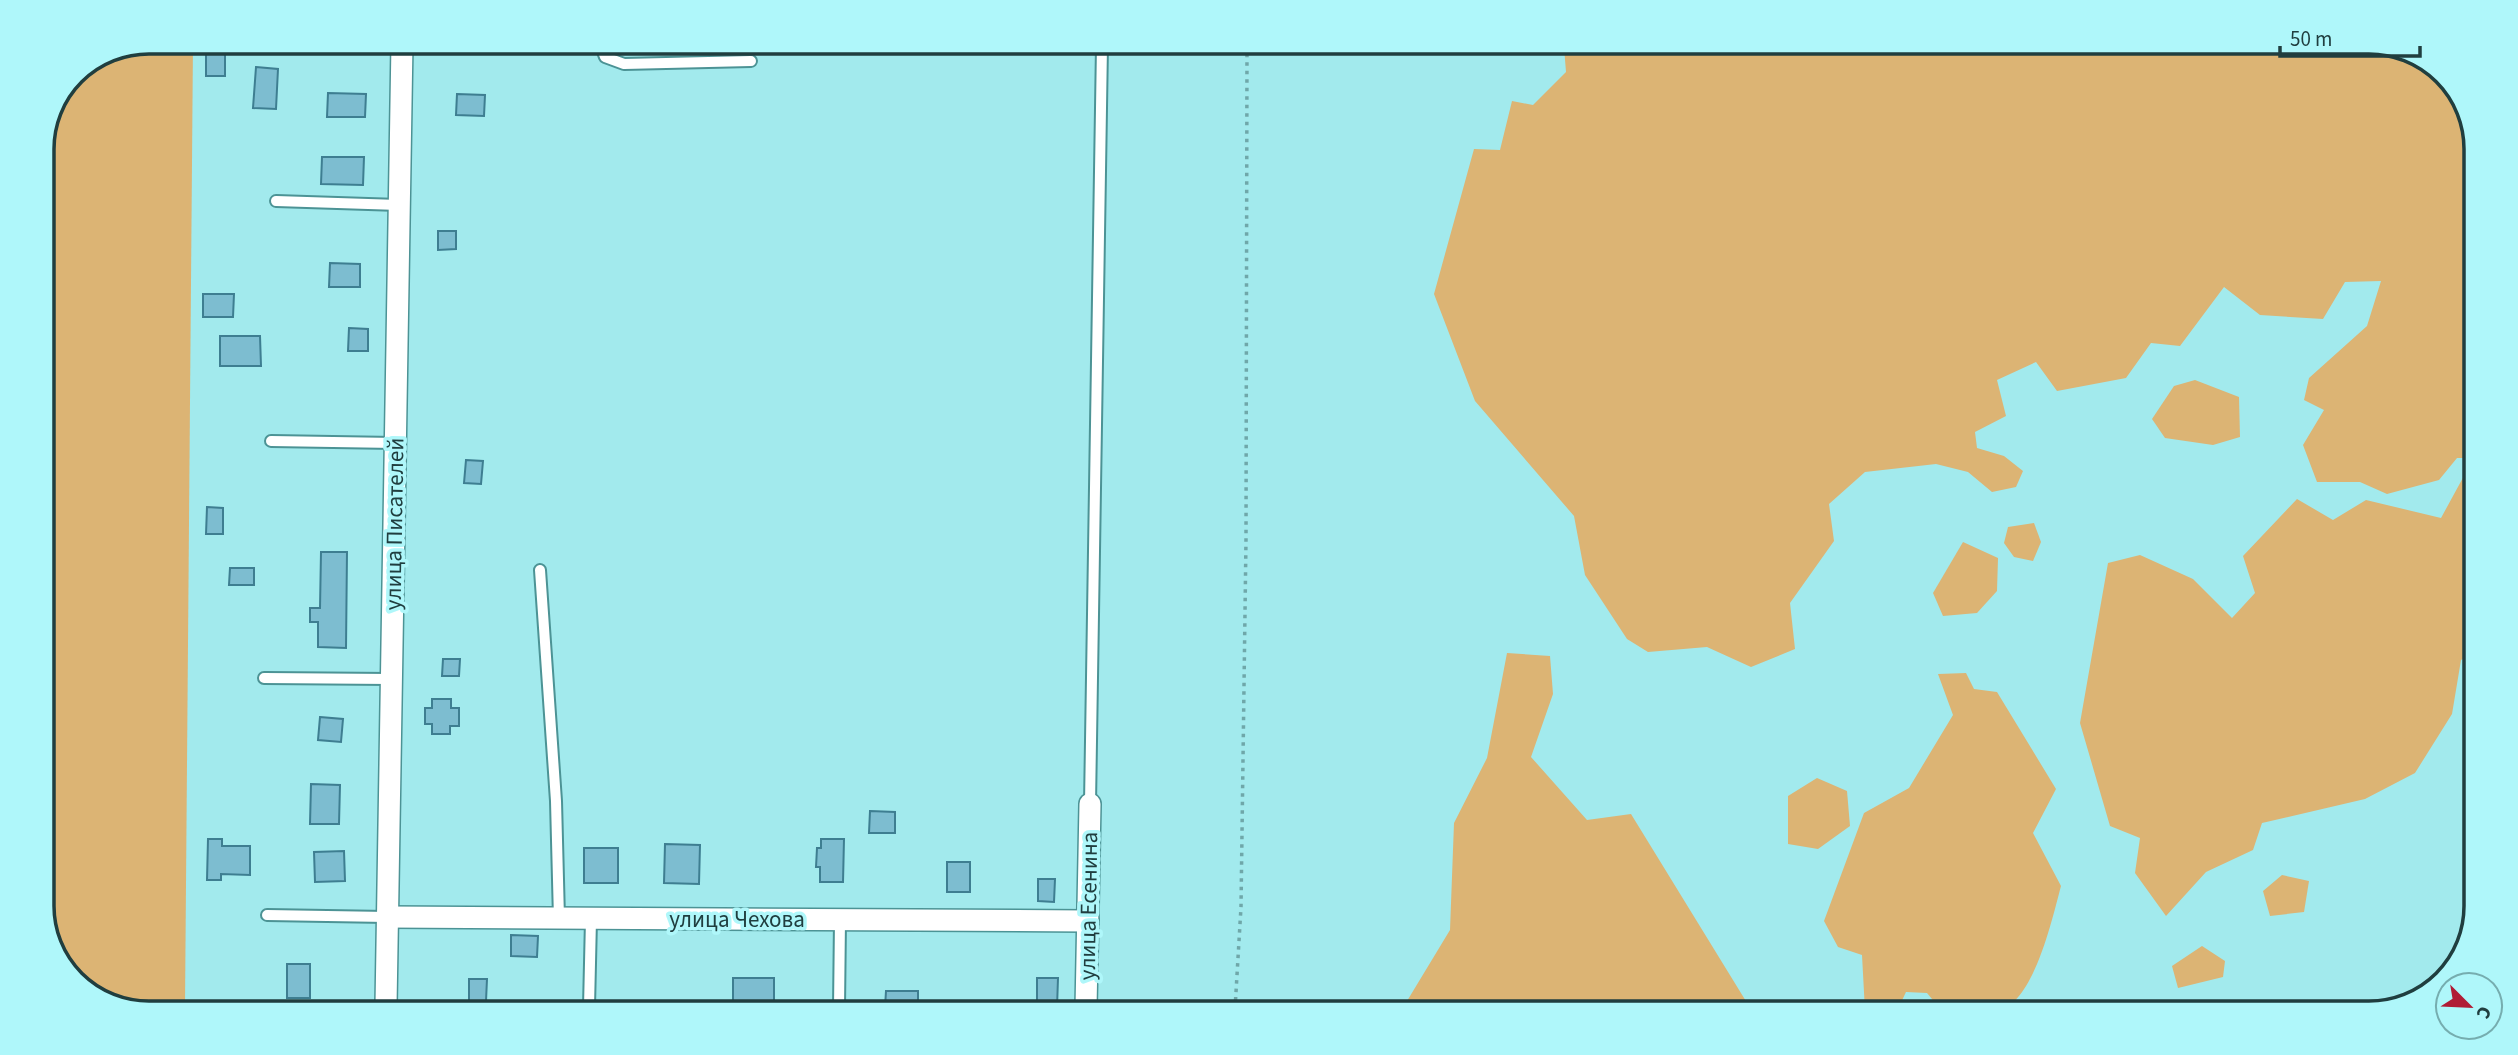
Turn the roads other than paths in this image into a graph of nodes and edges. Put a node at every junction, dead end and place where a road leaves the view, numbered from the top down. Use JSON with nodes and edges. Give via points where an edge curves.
{"nodes":[{"id":1,"x":402,"y":54,"type":"edge"},
{"id":2,"x":604,"y":54,"type":"edge"},
{"id":3,"x":1102,"y":54,"type":"edge"},
{"id":4,"x":751,"y":61,"type":"dead end"},
{"id":5,"x":276,"y":201,"type":"dead end"},
{"id":6,"x":399,"y":205,"type":"junction"},
{"id":7,"x":271,"y":440,"type":"dead end"},
{"id":8,"x":395,"y":443,"type":"junction"},
{"id":9,"x":540,"y":570,"type":"dead end"},
{"id":10,"x":264,"y":678,"type":"dead end"},
{"id":11,"x":391,"y":679,"type":"junction"},
{"id":12,"x":1090,"y":804,"type":"joint"},
{"id":13,"x":267,"y":915,"type":"dead end"},
{"id":14,"x":387,"y":918,"type":"junction"},
{"id":15,"x":559,"y":919,"type":"junction"},
{"id":16,"x":590,"y":919,"type":"junction"},
{"id":17,"x":840,"y":920,"type":"junction"},
{"id":18,"x":1088,"y":921,"type":"junction"},
{"id":19,"x":386,"y":1001,"type":"edge"},
{"id":20,"x":589,"y":1001,"type":"edge"},
{"id":21,"x":839,"y":1001,"type":"edge"},
{"id":22,"x":1086,"y":1001,"type":"edge"}],
"edges":[{"from":1,"to":6,"type":"street","name":"улица Писателей"},
{"from":2,"to":4,"type":"lane","via":[[624,64]]},
{"from":3,"to":12,"type":"lane"},
{"from":5,"to":6,"type":"lane"},
{"from":6,"to":8,"type":"street","name":"улица Писателей"},
{"from":7,"to":8,"type":"lane"},
{"from":8,"to":11,"type":"street","name":"улица Писателей"},
{"from":9,"to":15,"type":"lane"},
{"from":10,"to":11,"type":"lane"},
{"from":11,"to":14,"type":"street","name":"улица Писателей"},
{"from":12,"to":18,"type":"street","name":"улица Есенина"},
{"from":13,"to":14,"type":"lane"},
{"from":14,"to":15,"type":"street","name":"улица Чехова"},
{"from":14,"to":19,"type":"street","name":"улица Писателей"},
{"from":15,"to":16,"type":"street","name":"улица Чехова"},
{"from":16,"to":17,"type":"street","name":"улица Чехова"},
{"from":16,"to":20,"type":"lane"},
{"from":17,"to":18,"type":"street","name":"улица Чехова"},
{"from":17,"to":21,"type":"lane"},
{"from":18,"to":22,"type":"street","name":"улица Есенина"}]}
